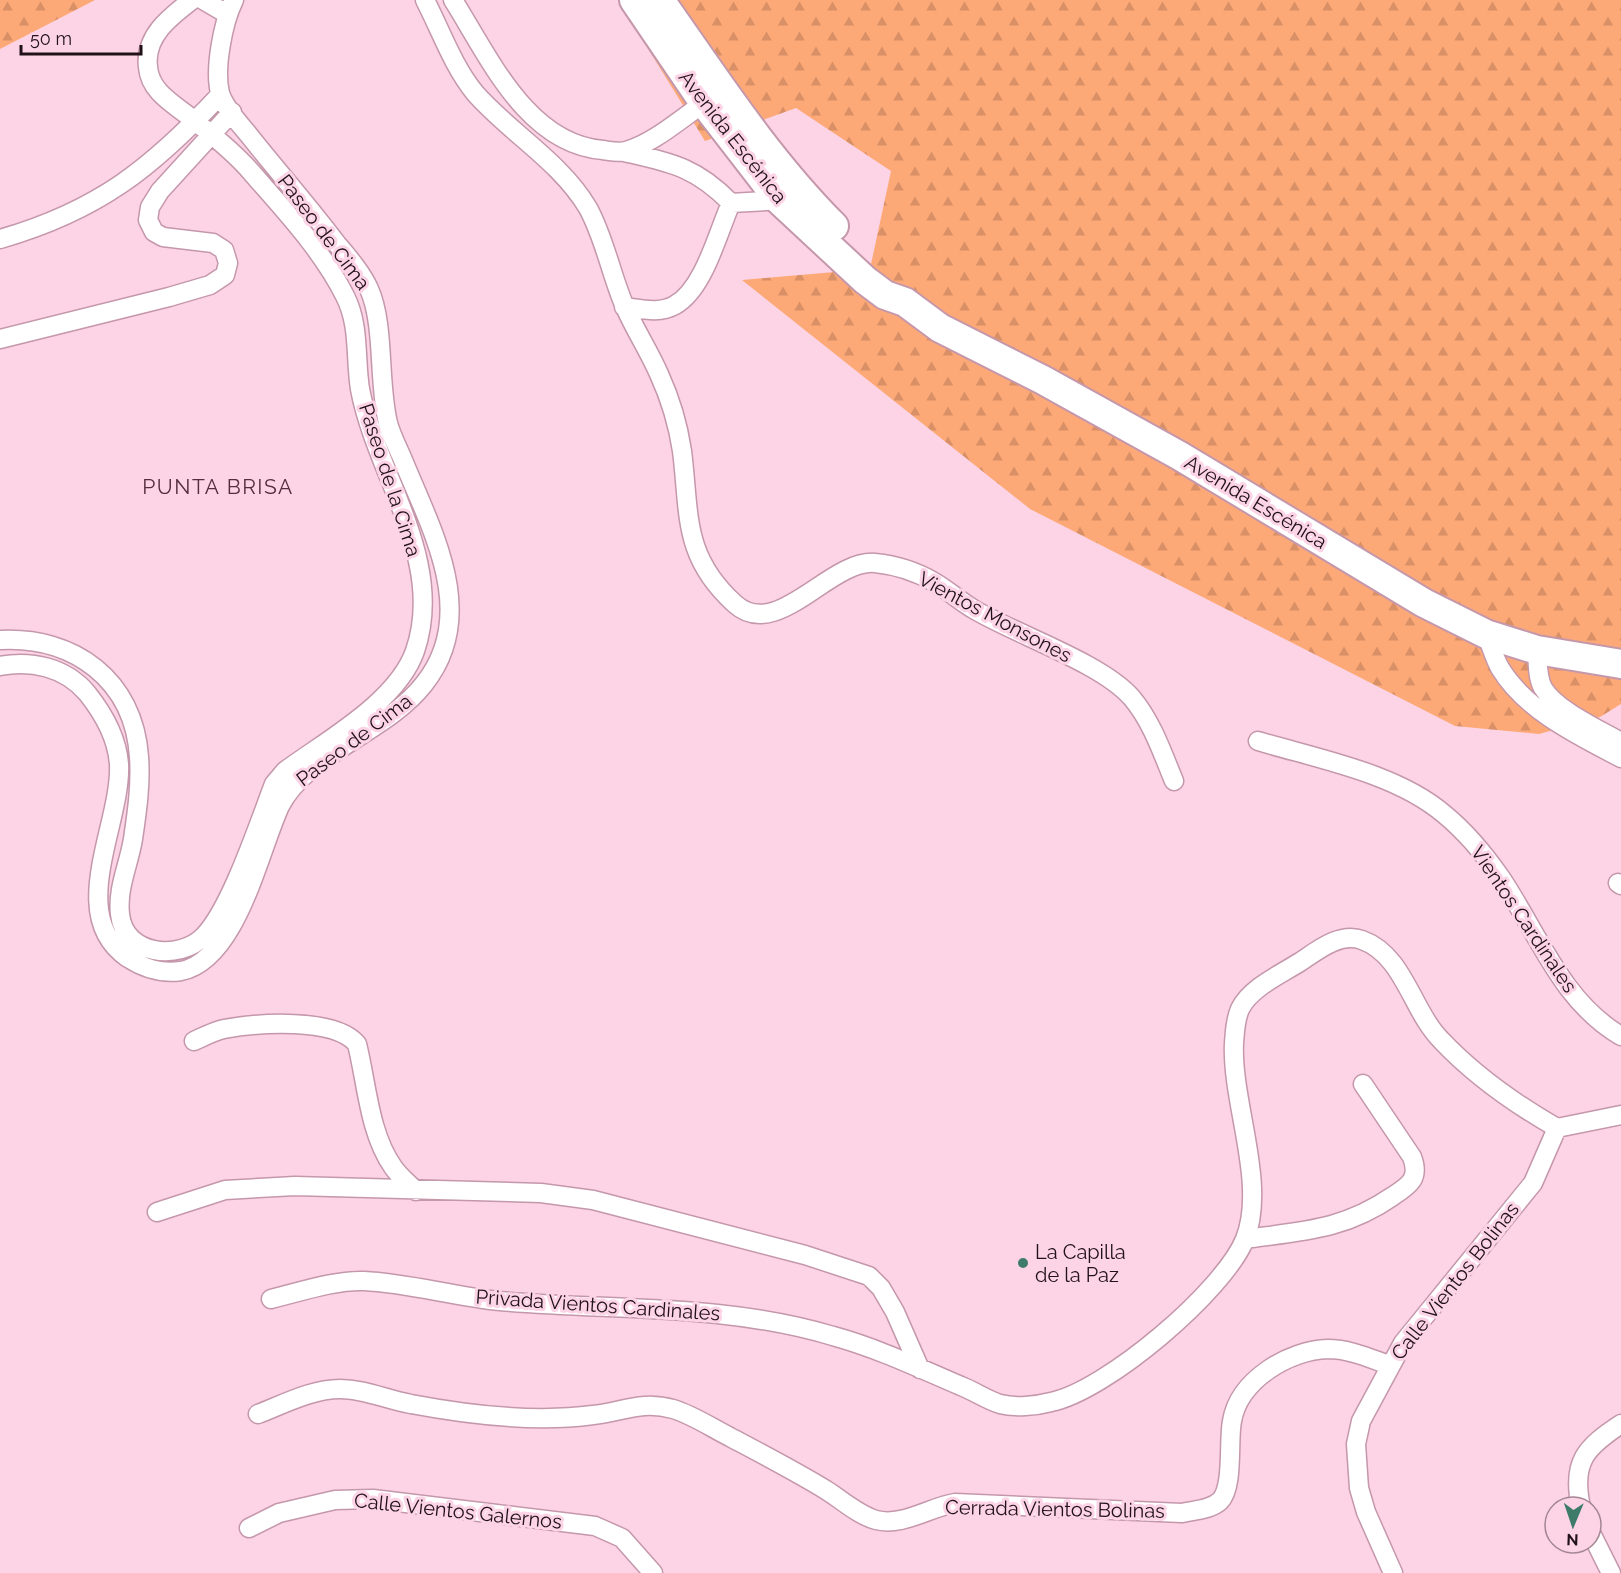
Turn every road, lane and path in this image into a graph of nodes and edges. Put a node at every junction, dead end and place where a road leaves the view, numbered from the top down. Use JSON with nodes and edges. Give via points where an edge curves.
{"nodes":[{"id":1,"x":192,"y":0,"type":"edge"},
{"id":2,"x":202,"y":0,"type":"edge"},
{"id":3,"x":425,"y":0,"type":"edge"},
{"id":4,"x":453,"y":0,"type":"edge"},
{"id":5,"x":634,"y":0,"type":"edge"},
{"id":6,"x":660,"y":0,"type":"edge"},
{"id":7,"x":231,"y":7,"type":"edge"},
{"id":8,"x":483,"y":54,"type":"junction"},
{"id":9,"x":458,"y":67,"type":"junction"},
{"id":10,"x":220,"y":95,"type":"junction"},
{"id":11,"x":714,"y":97,"type":"junction"},
{"id":12,"x":232,"y":112,"type":"junction"},
{"id":13,"x":195,"y":121,"type":"junction"},
{"id":14,"x":210,"y":134,"type":"junction"},
{"id":15,"x":624,"y":152,"type":"junction"},
{"id":16,"x":779,"y":200,"type":"junction"},
{"id":17,"x":731,"y":203,"type":"junction"},
{"id":18,"x":813,"y":205,"type":"junction"},
{"id":19,"x":0,"y":239,"type":"edge"},
{"id":20,"x":905,"y":302,"type":"junction"},
{"id":21,"x":624,"y":307,"type":"junction"},
{"id":22,"x":0,"y":339,"type":"edge"},
{"id":23,"x":1486,"y":634,"type":"junction"},
{"id":24,"x":0,"y":640,"type":"edge"},
{"id":25,"x":1537,"y":650,"type":"junction"},
{"id":26,"x":1621,"y":664,"type":"edge"},
{"id":27,"x":0,"y":666,"type":"edge"},
{"id":28,"x":136,"y":739,"type":"junction"},
{"id":29,"x":1258,"y":741,"type":"dead end"},
{"id":30,"x":1621,"y":742,"type":"edge"},
{"id":31,"x":116,"y":744,"type":"junction"},
{"id":32,"x":1621,"y":758,"type":"edge"},
{"id":33,"x":1174,"y":781,"type":"dead end"},
{"id":34,"x":1621,"y":1036,"type":"edge"},
{"id":35,"x":194,"y":1041,"type":"dead end"},
{"id":36,"x":1363,"y":1084,"type":"dead end"},
{"id":37,"x":1621,"y":1115,"type":"edge"},
{"id":38,"x":1557,"y":1128,"type":"junction"},
{"id":39,"x":416,"y":1191,"type":"junction"},
{"id":40,"x":157,"y":1212,"type":"dead end"},
{"id":41,"x":1245,"y":1239,"type":"junction"},
{"id":42,"x":271,"y":1299,"type":"dead end"},
{"id":43,"x":1389,"y":1365,"type":"junction"},
{"id":44,"x":920,"y":1369,"type":"junction"},
{"id":45,"x":258,"y":1414,"type":"dead end"},
{"id":46,"x":1621,"y":1424,"type":"edge"},
{"id":47,"x":1579,"y":1495,"type":"edge"},
{"id":48,"x":249,"y":1528,"type":"dead end"},
{"id":49,"x":1602,"y":1555,"type":"edge"},
{"id":50,"x":652,"y":1573,"type":"edge"},
{"id":51,"x":1393,"y":1573,"type":"edge"},
{"id":52,"x":1611,"y":1573,"type":"edge"}],
"edges":[{"from":1,"to":13,"type":"street","name":"Paseo de la Cima","via":[[158,30],[149,52],[148,68],[166,100]]},
{"from":2,"to":7,"type":"street"},
{"from":3,"to":9,"type":"street"},
{"from":4,"to":8,"type":"street"},
{"from":5,"to":11,"type":"main road","name":"Avenida Escénica"},
{"from":6,"to":11,"type":"main road","name":"Avenida Escénica"},
{"from":7,"to":10,"type":"street","via":[[219,67]]},
{"from":8,"to":9,"type":"street"},
{"from":8,"to":15,"type":"street","via":[[537,120],[555,135],[574,145]]},
{"from":9,"to":21,"type":"street","via":[[474,91],[571,185],[588,208]]},
{"from":10,"to":12,"type":"street","name":"Paseo de Cima"},
{"from":10,"to":13,"type":"street"},
{"from":11,"to":15,"type":"street"},
{"from":11,"to":16,"type":"main road","name":"Avenida Escénica"},
{"from":11,"to":18,"type":"main road","name":"Avenida Escénica","via":[[756,136]]},
{"from":12,"to":14,"type":"street"},
{"from":12,"to":31,"type":"street","name":"Paseo de Cima","via":[[370,290],[388,425],[442,557],[449,584],[447,635],[426,683],[404,706],[292,784],[234,921],[213,952],[188,969],[155,971],[118,951],[105,935],[99,914],[100,883],[118,778]]},
{"from":13,"to":14,"type":"street","name":"Paseo de la Cima"},
{"from":13,"to":19,"type":"street","via":[[148,166],[98,201],[37,228]]},
{"from":14,"to":22,"type":"street","via":[[160,191],[150,207],[148,220],[154,232],[163,237],[213,243],[224,250],[228,263],[225,275],[210,285],[169,297]]},
{"from":14,"to":28,"type":"street","name":"Paseo de la Cima","via":[[250,170],[309,241],[346,298],[356,333],[360,388],[373,438],[406,520],[420,568],[420,626],[415,651],[405,671],[387,692],[369,710],[285,771],[274,784],[223,908],[207,934],[192,948],[177,952],[154,952],[136,942],[124,928],[120,915],[121,888],[133,842],[139,788]]},
{"from":15,"to":17,"type":"street","via":[[691,170]]},
{"from":16,"to":17,"type":"street"},
{"from":16,"to":18,"type":"street"},
{"from":16,"to":20,"type":"main road","name":"Avenida Escénica","via":[[865,280],[885,295]]},
{"from":17,"to":21,"type":"street","via":[[706,266],[676,305],[648,311]]},
{"from":18,"to":20,"type":"main road","name":"Avenida Escénica"},
{"from":20,"to":23,"type":"main road","name":"Avenida Escénica","via":[[940,328],[1180,456],[1424,603]]},
{"from":21,"to":33,"type":"street","name":"Vientos Monsones","via":[[673,409],[691,535],[700,558],[738,607],[772,613],[798,602],[855,565],[872,563],[911,572],[934,582],[973,610],[1113,682],[1130,696],[1149,722]]},
{"from":23,"to":25,"type":"main road","name":"Avenida Escénica"},
{"from":23,"to":32,"type":"street","via":[[1499,667],[1511,684],[1549,717]]},
{"from":24,"to":28,"type":"street","name":"Paseo de la Cima","via":[[41,641],[93,665],[112,685]]},
{"from":25,"to":26,"type":"main road","name":"Avenida Escénica"},
{"from":25,"to":30,"type":"street","via":[[1543,689],[1560,707]]},
{"from":27,"to":31,"type":"street","name":"Paseo de Cima","via":[[44,666],[70,677],[100,709]]},
{"from":28,"to":31,"type":"street"},
{"from":29,"to":34,"type":"street","name":"Vientos Cardinales","via":[[1389,781],[1442,812],[1473,841],[1501,878],[1568,989],[1607,1028]]},
{"from":35,"to":39,"type":"street","via":[[221,1030],[261,1025],[312,1025],[350,1035],[357,1044],[376,1129],[386,1154]]},
{"from":36,"to":41,"type":"street","via":[[1412,1157],[1416,1169],[1409,1186],[1364,1215],[1327,1228]]},
{"from":37,"to":38,"type":"street"},
{"from":38,"to":41,"type":"street","via":[[1520,1106],[1439,1039],[1404,980],[1374,946],[1360,939],[1338,939],[1247,999],[1235,1025],[1234,1053],[1252,1187]]},
{"from":38,"to":43,"type":"street","name":"Calle Vientos Bolinas","via":[[1533,1183]]},
{"from":39,"to":40,"type":"street","via":[[295,1186],[225,1190]]},
{"from":39,"to":44,"type":"street","via":[[541,1193],[593,1200],[844,1267],[868,1276],[881,1287]]},
{"from":41,"to":44,"type":"street","name":"Privada Vientos Cardinales","via":[[1223,1274],[1198,1300],[1106,1377],[1072,1396],[1031,1405],[1001,1404]]},
{"from":42,"to":44,"type":"street","name":"Privada Vientos Cardinales","via":[[361,1280],[500,1301],[745,1315],[834,1336]]},
{"from":43,"to":45,"type":"street","name":"Cerrada Vientos Bolinas","via":[[1347,1350],[1327,1349],[1293,1357],[1268,1370],[1239,1399],[1232,1418],[1228,1482],[1221,1500],[1209,1508],[1182,1513],[955,1503],[898,1521],[877,1520],[703,1423],[652,1405],[551,1418],[450,1410],[339,1389],[309,1394]]},
{"from":43,"to":51,"type":"street","name":"Calle Vientos Bolinas","via":[[1361,1421],[1356,1469],[1366,1512]]},
{"from":46,"to":47,"type":"street","via":[[1593,1442],[1584,1456]]},
{"from":48,"to":50,"type":"street","name":"Calle Vientos Galernos","via":[[279,1513],[324,1502],[373,1499],[595,1526],[622,1538]]},
{"from":49,"to":52,"type":"street"}]}
